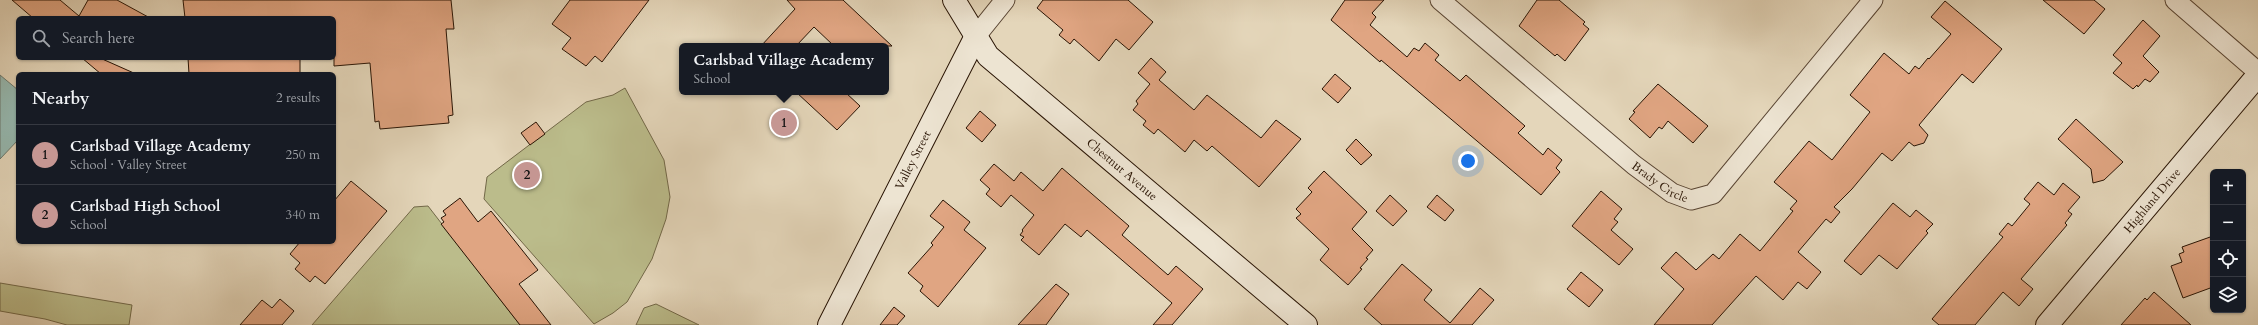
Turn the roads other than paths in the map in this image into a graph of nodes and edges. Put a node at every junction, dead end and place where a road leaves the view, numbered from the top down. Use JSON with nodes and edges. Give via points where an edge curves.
{"nodes":[{"id":1,"x":954,"y":0,"type":"edge"},
{"id":2,"x":1005,"y":0,"type":"edge"},
{"id":3,"x":1874,"y":0,"type":"edge"},
{"id":4,"x":2175,"y":0,"type":"edge"},
{"id":5,"x":1443,"y":1,"type":"edge"},
{"id":6,"x":976,"y":36,"type":"junction"},
{"id":7,"x":2258,"y":72,"type":"edge"},
{"id":8,"x":2258,"y":76,"type":"edge"},
{"id":9,"x":829,"y":325,"type":"edge"},
{"id":10,"x":1306,"y":325,"type":"edge"},
{"id":11,"x":2047,"y":325,"type":"edge"}],
"edges":[{"from":1,"to":6,"type":"street","name":"Chestnut Avenue"},
{"from":2,"to":6,"type":"street","name":"Valley Street"},
{"from":3,"to":5,"type":"street","name":"Brady Circle","via":[[1740,165],[1713,194],[1691,200],[1672,193],[1634,165]]},
{"from":4,"to":7,"type":"street"},
{"from":6,"to":9,"type":"street","name":"Valley Street"},
{"from":6,"to":10,"type":"street","name":"Chestnut Avenue","via":[[988,56]]},
{"from":8,"to":11,"type":"street","name":"Highland Drive"}]}
